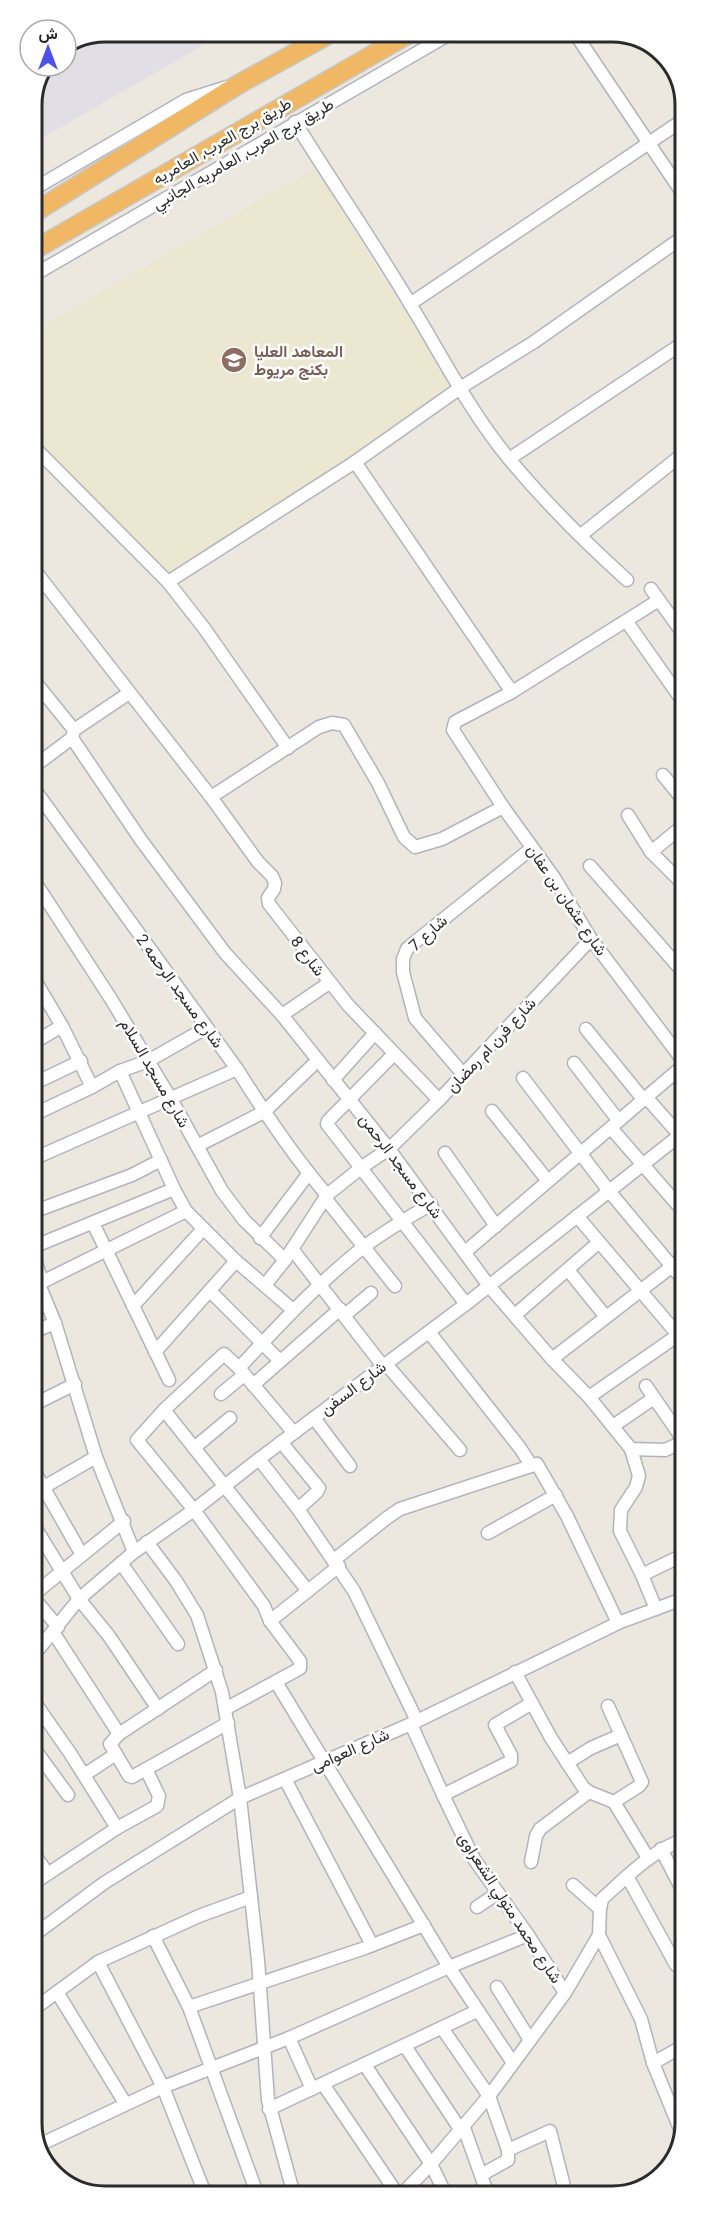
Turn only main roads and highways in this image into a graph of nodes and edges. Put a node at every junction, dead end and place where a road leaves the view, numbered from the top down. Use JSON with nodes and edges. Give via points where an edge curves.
{"nodes":[{"id":1,"x":315,"y":42,"type":"edge"},
{"id":2,"x":395,"y":42,"type":"edge"},
{"id":3,"x":42,"y":208,"type":"edge"},
{"id":4,"x":42,"y":245,"type":"edge"}],
"edges":[{"from":1,"to":3,"type":"highway","via":[[239,84]]},
{"from":2,"to":4,"type":"highway","name":"طريق برج العرب, العامريه"}]}
